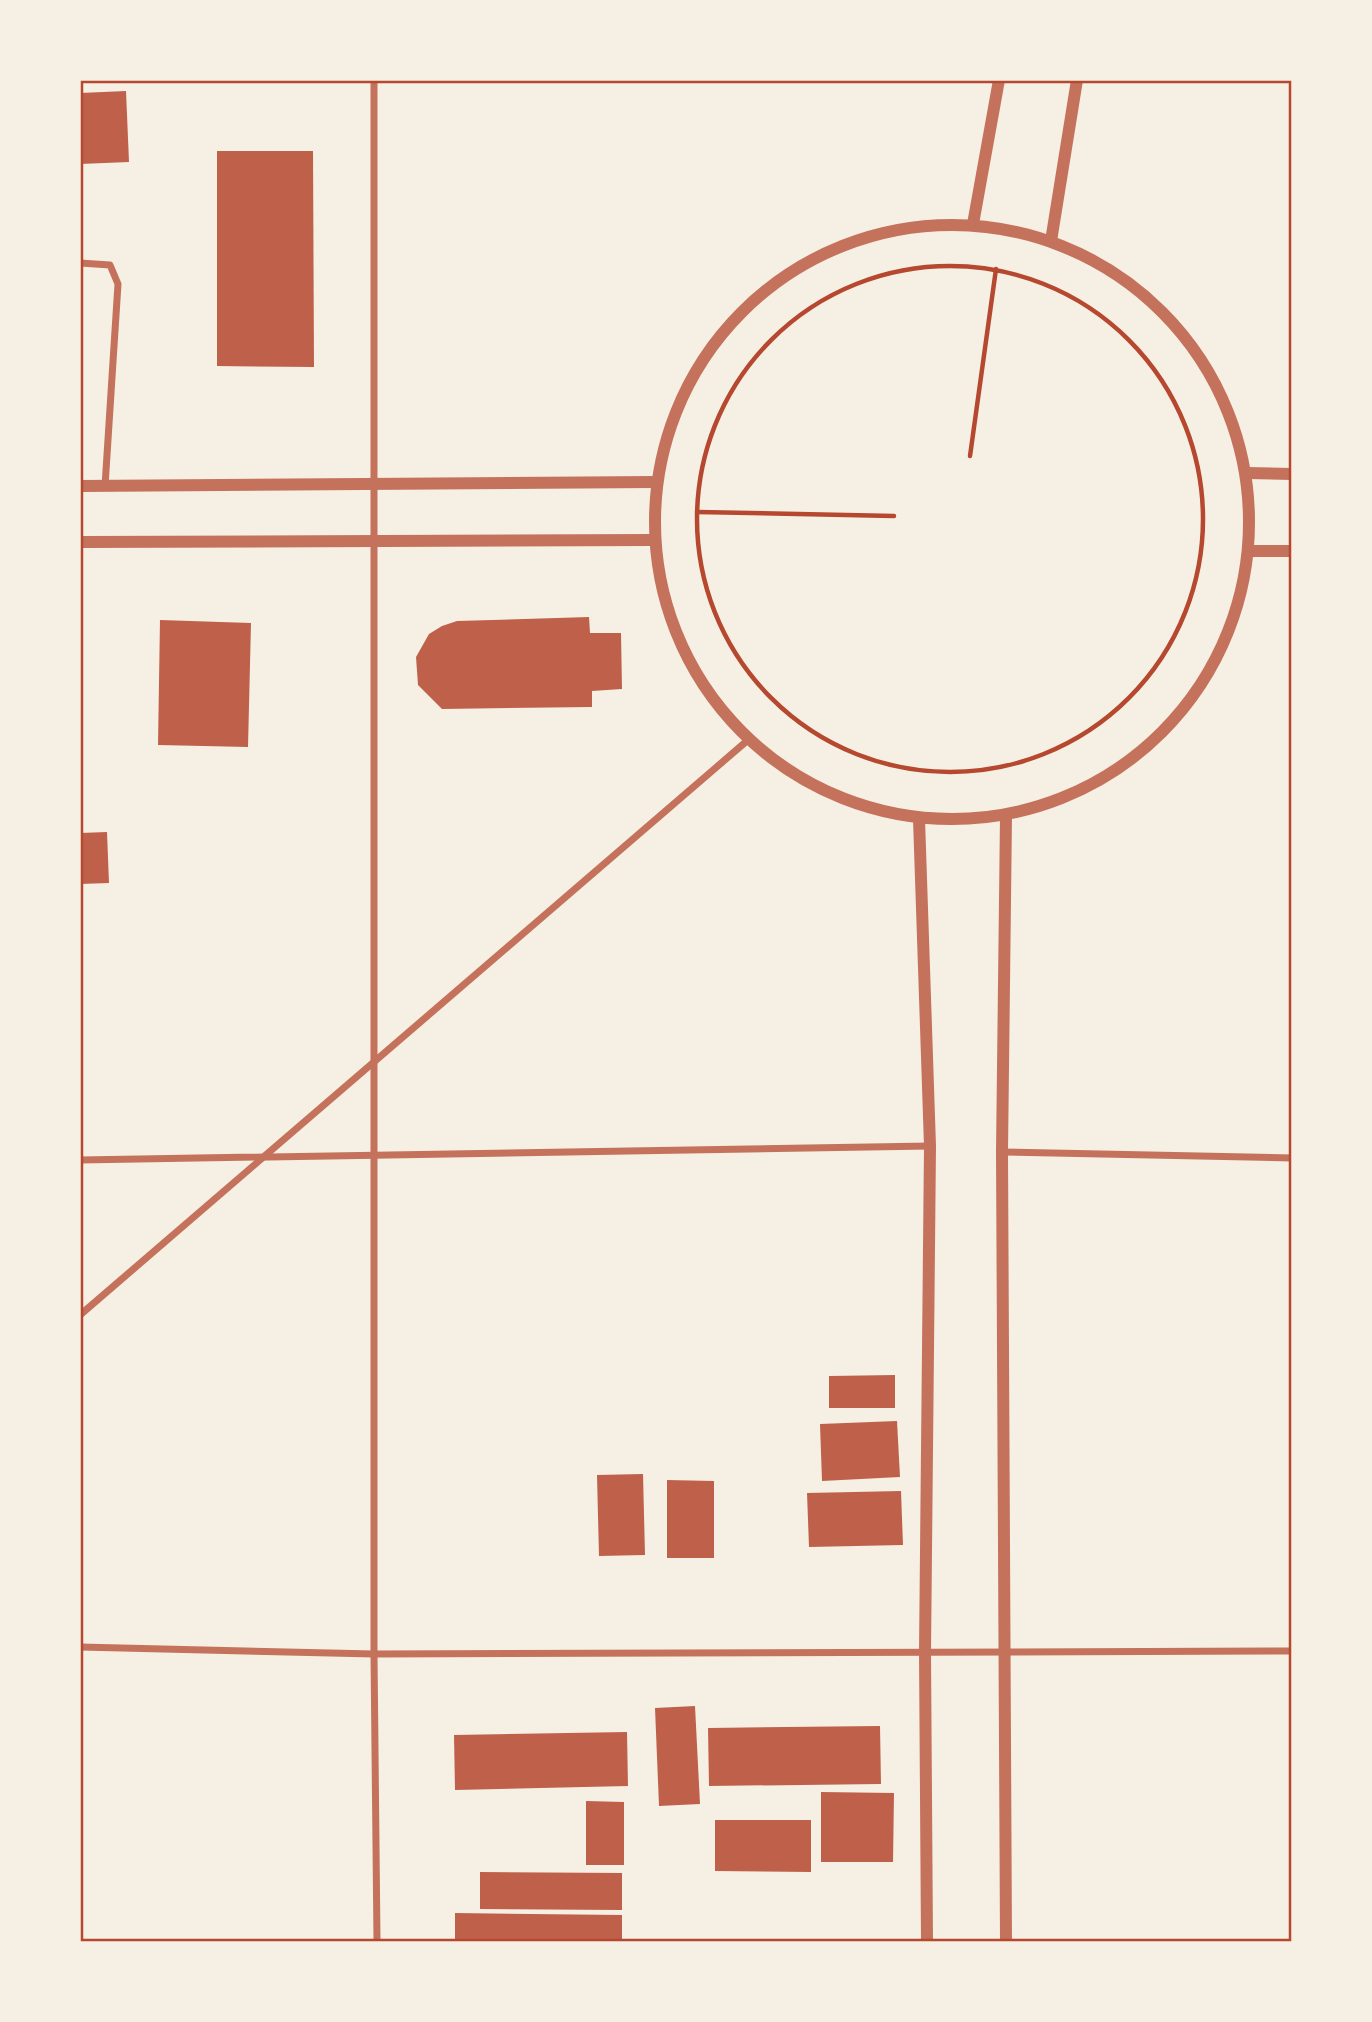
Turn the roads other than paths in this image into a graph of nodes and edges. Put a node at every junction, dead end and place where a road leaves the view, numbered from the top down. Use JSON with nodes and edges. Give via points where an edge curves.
{"nodes":[{"id":1,"x":374,"y":80,"type":"edge"},
{"id":2,"x":999,"y":80,"type":"edge"},
{"id":3,"x":1077,"y":80,"type":"edge"},
{"id":4,"x":973,"y":224,"type":"junction"},
{"id":5,"x":1051,"y":241,"type":"junction"},
{"id":6,"x":80,"y":263,"type":"edge"},
{"id":7,"x":1247,"y":473,"type":"junction"},
{"id":8,"x":1292,"y":474,"type":"edge"},
{"id":9,"x":655,"y":482,"type":"junction"},
{"id":10,"x":376,"y":485,"type":"junction"},
{"id":11,"x":80,"y":486,"type":"edge"},
{"id":12,"x":105,"y":486,"type":"junction"},
{"id":13,"x":653,"y":540,"type":"junction"},
{"id":14,"x":80,"y":542,"type":"edge"},
{"id":15,"x":376,"y":542,"type":"junction"},
{"id":16,"x":1250,"y":551,"type":"junction"},
{"id":17,"x":1292,"y":551,"type":"edge"},
{"id":18,"x":748,"y":740,"type":"junction"},
{"id":19,"x":1006,"y":816,"type":"junction"},
{"id":20,"x":919,"y":819,"type":"junction"},
{"id":21,"x":375,"y":1061,"type":"junction"},
{"id":22,"x":930,"y":1146,"type":"junction"},
{"id":23,"x":1002,"y":1152,"type":"junction"},
{"id":24,"x":375,"y":1157,"type":"junction"},
{"id":25,"x":1292,"y":1158,"type":"edge"},
{"id":26,"x":263,"y":1159,"type":"junction"},
{"id":27,"x":80,"y":1160,"type":"edge"},
{"id":28,"x":80,"y":1315,"type":"edge"},
{"id":29,"x":80,"y":1647,"type":"edge"},
{"id":30,"x":1292,"y":1651,"type":"edge"},
{"id":31,"x":925,"y":1653,"type":"junction"},
{"id":32,"x":374,"y":1654,"type":"junction"},
{"id":33,"x":1005,"y":1654,"type":"junction"},
{"id":34,"x":377,"y":1941,"type":"edge"},
{"id":35,"x":927,"y":1941,"type":"edge"},
{"id":36,"x":1006,"y":1941,"type":"edge"}],
"edges":[{"from":1,"to":10,"type":"street"},
{"from":2,"to":4,"type":"street"},
{"from":3,"to":5,"type":"street"},
{"from":4,"to":5,"type":"street"},
{"from":4,"to":9,"type":"street","via":[[883,231],[799,264],[729,321],[680,396]]},
{"from":5,"to":7,"type":"street","via":[[1122,277],[1181,330],[1223,397]]},
{"from":6,"to":12,"type":"street","via":[[110,265],[118,284]]},
{"from":7,"to":8,"type":"street"},
{"from":7,"to":16,"type":"street"},
{"from":9,"to":10,"type":"street"},
{"from":9,"to":13,"type":"street"},
{"from":10,"to":12,"type":"street"},
{"from":10,"to":15,"type":"street"},
{"from":11,"to":12,"type":"street"},
{"from":13,"to":15,"type":"street"},
{"from":13,"to":18,"type":"street","via":[[668,614],[689,659],[700,682]]},
{"from":14,"to":15,"type":"street"},
{"from":15,"to":21,"type":"street"},
{"from":16,"to":17,"type":"street"},
{"from":16,"to":19,"type":"street","via":[[1226,644],[1173,725],[1097,784]]},
{"from":18,"to":20,"type":"street","via":[[799,778],[857,805]]},
{"from":18,"to":21,"type":"street"},
{"from":19,"to":20,"type":"street"},
{"from":19,"to":23,"type":"street"},
{"from":20,"to":22,"type":"street"},
{"from":21,"to":24,"type":"street"},
{"from":21,"to":26,"type":"street"},
{"from":22,"to":24,"type":"street"},
{"from":22,"to":31,"type":"street"},
{"from":23,"to":25,"type":"street"},
{"from":23,"to":33,"type":"street"},
{"from":24,"to":26,"type":"street"},
{"from":24,"to":32,"type":"street"},
{"from":26,"to":27,"type":"street"},
{"from":26,"to":28,"type":"street"},
{"from":29,"to":32,"type":"street"},
{"from":30,"to":33,"type":"street"},
{"from":31,"to":32,"type":"street"},
{"from":31,"to":33,"type":"street"},
{"from":31,"to":35,"type":"street"},
{"from":32,"to":34,"type":"street"},
{"from":33,"to":36,"type":"street"}]}
